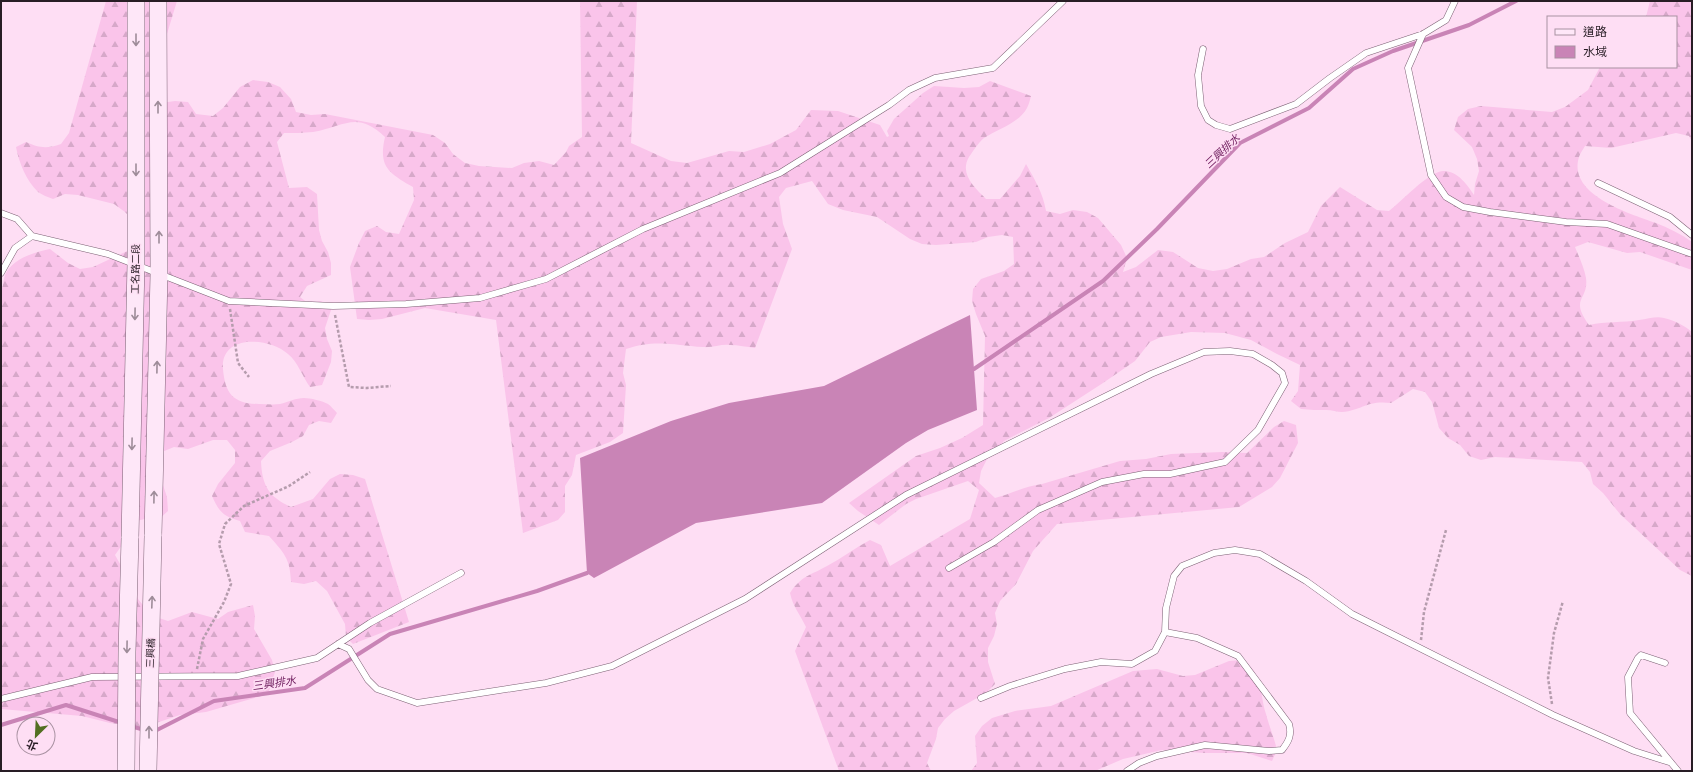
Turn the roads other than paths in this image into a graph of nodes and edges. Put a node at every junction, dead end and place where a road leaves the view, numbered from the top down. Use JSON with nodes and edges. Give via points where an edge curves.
{"nodes":[{"id":1,"x":136,"y":1,"type":"edge"},
{"id":2,"x":158,"y":1,"type":"edge"},
{"id":3,"x":1063,"y":1,"type":"edge"},
{"id":4,"x":1455,"y":1,"type":"edge"},
{"id":5,"x":1423,"y":34,"type":"junction"},
{"id":6,"x":1202,"y":49,"type":"dead end"},
{"id":7,"x":1598,"y":182,"type":"dead end"},
{"id":8,"x":1,"y":214,"type":"edge"},
{"id":9,"x":1692,"y":235,"type":"edge"},
{"id":10,"x":32,"y":236,"type":"junction"},
{"id":11,"x":1692,"y":254,"type":"edge"},
{"id":12,"x":136,"y":263,"type":"junction"},
{"id":13,"x":1,"y":273,"type":"edge"},
{"id":14,"x":159,"y":274,"type":"junction"},
{"id":15,"x":949,"y":568,"type":"dead end"},
{"id":16,"x":461,"y":573,"type":"dead end"},
{"id":17,"x":1165,"y":632,"type":"junction"},
{"id":18,"x":338,"y":644,"type":"junction"},
{"id":19,"x":1665,"y":663,"type":"dead end"},
{"id":20,"x":981,"y":698,"type":"dead end"},
{"id":21,"x":1,"y":699,"type":"edge"},
{"id":22,"x":1668,"y":762,"type":"junction"},
{"id":23,"x":126,"y":771,"type":"edge"},
{"id":24,"x":148,"y":771,"type":"edge"},
{"id":25,"x":1127,"y":771,"type":"edge"},
{"id":26,"x":1678,"y":771,"type":"edge"}],
"edges":[{"from":1,"to":12,"type":"main road","name":"工名路二段","one_way":true},
{"from":14,"to":2,"type":"main road","one_way":true},
{"from":3,"to":14,"type":"lane","via":[[993,68],[935,78],[909,90],[889,106],[780,173],[643,229],[546,279],[480,298],[333,306],[229,301]]},
{"from":4,"to":5,"type":"lane","via":[[1446,20]]},
{"from":5,"to":6,"type":"lane","via":[[1366,54],[1296,104],[1230,129],[1208,120],[1201,106],[1198,75]]},
{"from":5,"to":11,"type":"lane","via":[[1408,68],[1431,175],[1446,197],[1463,207],[1490,212],[1566,222],[1607,224]]},
{"from":7,"to":9,"type":"lane","via":[[1670,217]]},
{"from":8,"to":10,"type":"lane","via":[[17,219]]},
{"from":10,"to":12,"type":"lane"},
{"from":10,"to":13,"type":"lane","via":[[15,248]]},
{"from":12,"to":14,"type":"lane"},
{"from":12,"to":23,"type":"main road","name":"工名路二段","one_way":true,"bridge":true},
{"from":24,"to":14,"type":"main road","name":"三興橋","one_way":true,"bridge":true},
{"from":15,"to":18,"type":"lane","via":[[994,542],[1038,510],[1102,482],[1144,474],[1170,474],[1225,462],[1258,430],[1286,383],[1282,373],[1253,354],[1230,351],[1204,352],[1151,374],[906,495],[745,599],[612,666],[546,683],[417,703],[377,688],[368,680],[349,649]]},
{"from":16,"to":18,"type":"lane","via":[[370,623]]},
{"from":17,"to":20,"type":"lane","via":[[1155,651],[1132,664],[1101,662],[1065,669]]},
{"from":17,"to":22,"type":"lane","via":[[1166,608],[1174,576],[1182,566],[1214,553],[1235,550],[1260,554],[1306,581],[1352,614],[1553,715],[1634,751]]},
{"from":17,"to":25,"type":"lane","via":[[1197,638],[1238,656],[1289,724],[1291,733],[1282,750],[1205,745],[1157,756]]},
{"from":18,"to":21,"type":"lane","via":[[317,658],[238,676],[92,678]]},
{"from":19,"to":22,"type":"lane","via":[[1641,655],[1628,678],[1630,713]]},
{"from":22,"to":26,"type":"lane"}]}
